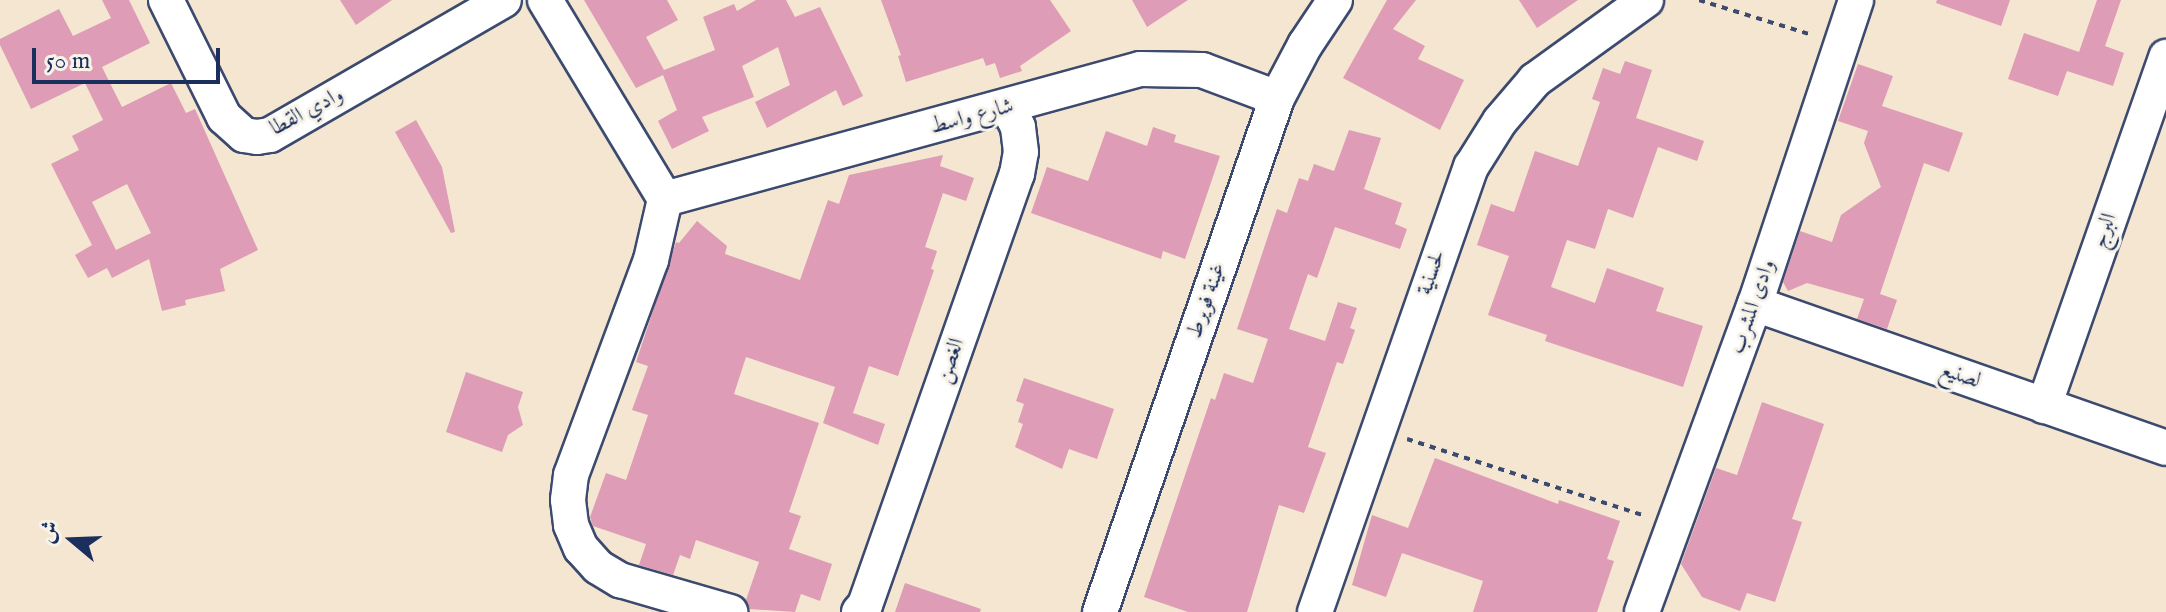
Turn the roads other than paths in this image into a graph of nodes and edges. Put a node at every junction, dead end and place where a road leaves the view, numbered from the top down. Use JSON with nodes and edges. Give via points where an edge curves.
{"nodes":[{"id":1,"x":166,"y":0,"type":"edge"},
{"id":2,"x":504,"y":0,"type":"edge"},
{"id":3,"x":545,"y":0,"type":"edge"},
{"id":4,"x":1335,"y":0,"type":"edge"},
{"id":5,"x":1646,"y":0,"type":"edge"},
{"id":6,"x":1856,"y":0,"type":"edge"},
{"id":7,"x":2166,"y":57,"type":"edge"},
{"id":8,"x":1277,"y":98,"type":"junction"},
{"id":9,"x":2158,"y":106,"type":"edge"},
{"id":10,"x":1008,"y":107,"type":"junction"},
{"id":11,"x":665,"y":199,"type":"junction"},
{"id":12,"x":1755,"y":304,"type":"junction"},
{"id":13,"x":2044,"y":406,"type":"junction"},
{"id":14,"x":2166,"y":448,"type":"edge"},
{"id":15,"x":1647,"y":611,"type":"edge"},
{"id":16,"x":730,"y":612,"type":"edge"},
{"id":17,"x":859,"y":612,"type":"edge"},
{"id":18,"x":1100,"y":612,"type":"edge"},
{"id":19,"x":1315,"y":612,"type":"edge"}],
"edges":[{"from":1,"to":2,"type":"street","name":"وادي القطا","via":[[224,117],[244,135],[257,137],[270,135]]},
{"from":3,"to":11,"type":"street"},
{"from":4,"to":8,"type":"street","name":"غينة فويرط"},
{"from":5,"to":19,"type":"street","name":"لحسنية","via":[[1535,80],[1471,167]]},
{"from":6,"to":12,"type":"street","name":"وادى المشرب"},
{"from":7,"to":9,"type":"street","name":"البرج"},
{"from":8,"to":10,"type":"street","name":"شارع واسط","via":[[1202,70],[1166,67],[1140,69]]},
{"from":8,"to":18,"type":"street","name":"غينة فويرط"},
{"from":9,"to":13,"type":"street","name":"البرج"},
{"from":10,"to":11,"type":"street","name":"شارع واسط"},
{"from":10,"to":17,"type":"street","name":"الغصن","via":[[1018,127],[1017,174]]},
{"from":11,"to":16,"type":"street","via":[[651,260],[571,475],[571,525],[581,548],[620,580]]},
{"from":12,"to":13,"type":"street","name":"لصنيع"},
{"from":12,"to":15,"type":"street","name":"وادى المشرب"},
{"from":13,"to":14,"type":"street","name":"لصنيع"}]}
